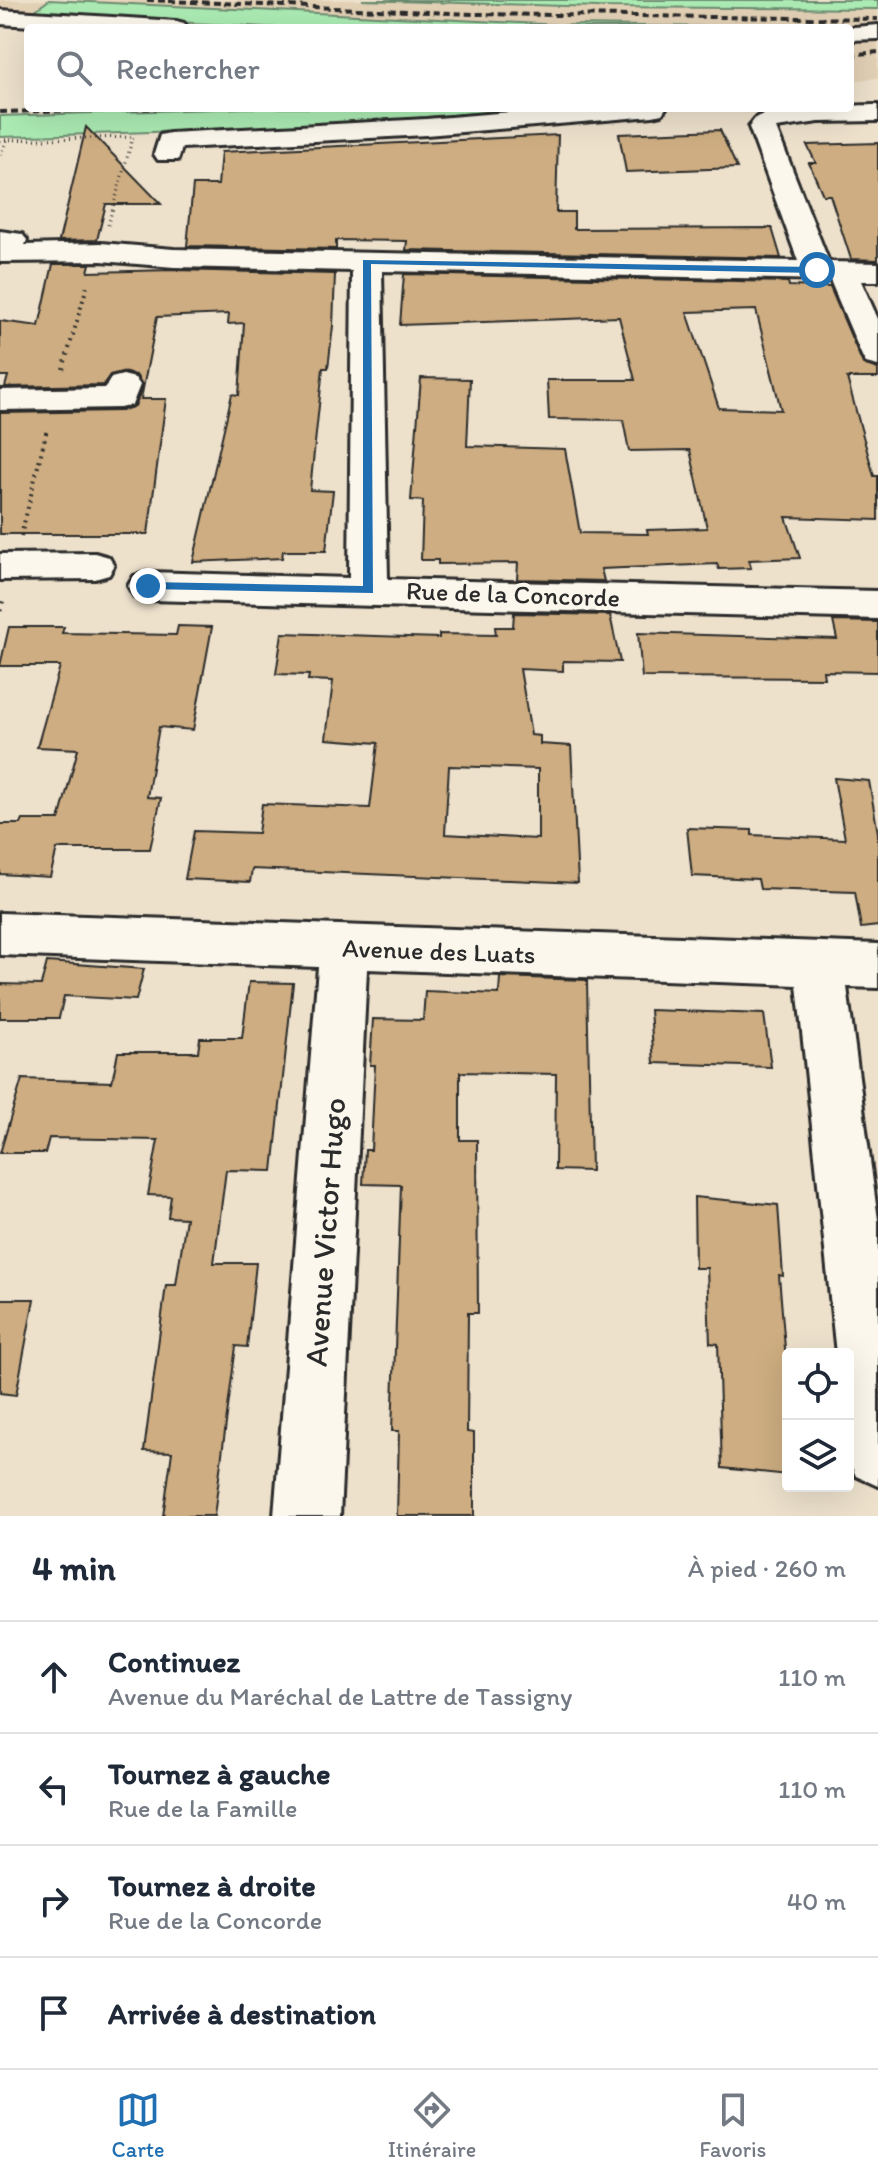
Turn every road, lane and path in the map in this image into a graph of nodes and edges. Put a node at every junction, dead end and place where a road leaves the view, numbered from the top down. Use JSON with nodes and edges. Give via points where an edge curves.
{"nodes":[{"id":1,"x":35,"y":0,"type":"edge"},
{"id":2,"x":0,"y":17,"type":"edge"},
{"id":3,"x":111,"y":24,"type":"edge"},
{"id":4,"x":878,"y":32,"type":"edge"},
{"id":5,"x":854,"y":33,"type":"edge"},
{"id":6,"x":605,"y":112,"type":"edge"},
{"id":7,"x":878,"y":113,"type":"edge"},
{"id":8,"x":0,"y":140,"type":"edge"},
{"id":9,"x":7,"y":140,"type":"junction"},
{"id":10,"x":169,"y":148,"type":"joint"},
{"id":11,"x":0,"y":155,"type":"edge"},
{"id":12,"x":0,"y":240,"type":"edge"},
{"id":13,"x":367,"y":262,"type":"junction"},
{"id":14,"x":829,"y":270,"type":"junction"},
{"id":15,"x":878,"y":272,"type":"edge"},
{"id":16,"x":878,"y":356,"type":"edge"},
{"id":17,"x":123,"y":385,"type":"dead end"},
{"id":18,"x":0,"y":400,"type":"edge"},
{"id":19,"x":95,"y":566,"type":"dead end"},
{"id":20,"x":0,"y":567,"type":"edge"},
{"id":21,"x":148,"y":586,"type":"dead end"},
{"id":22,"x":369,"y":590,"type":"junction"},
{"id":23,"x":878,"y":605,"type":"edge"},
{"id":24,"x":0,"y":934,"type":"edge"},
{"id":25,"x":346,"y":947,"type":"junction"},
{"id":26,"x":822,"y":965,"type":"junction"},
{"id":27,"x":878,"y":966,"type":"edge"},
{"id":28,"x":878,"y":1454,"type":"edge"},
{"id":29,"x":307,"y":1516,"type":"edge"}],
"edges":[{"from":1,"to":2,"type":"street"},
{"from":2,"to":3,"type":"street"},
{"from":4,"to":5,"type":"street"},
{"from":6,"to":10,"type":"street"},
{"from":7,"to":14,"type":"street","via":[[754,117]]},
{"from":8,"to":9,"type":"path"},
{"from":9,"to":10,"type":"path","via":[[133,137]]},
{"from":9,"to":11,"type":"path"},
{"from":12,"to":13,"type":"street","via":[[12,240],[6,254],[101,252]]},
{"from":13,"to":14,"type":"street"},
{"from":13,"to":22,"type":"street"},
{"from":14,"to":15,"type":"street"},
{"from":14,"to":16,"type":"street"},
{"from":17,"to":18,"type":"street","via":[[120,398]]},
{"from":19,"to":20,"type":"street"},
{"from":21,"to":22,"type":"street","name":"Rue de la Concorde"},
{"from":22,"to":23,"type":"street","name":"Rue de la Concorde"},
{"from":24,"to":25,"type":"street","name":"Avenue des Luats"},
{"from":25,"to":26,"type":"street","name":"Avenue des Luats"},
{"from":25,"to":29,"type":"street","name":"Avenue Victor Hugo"},
{"from":26,"to":27,"type":"street","name":"Avenue des Luats"},
{"from":26,"to":28,"type":"street"}]}
